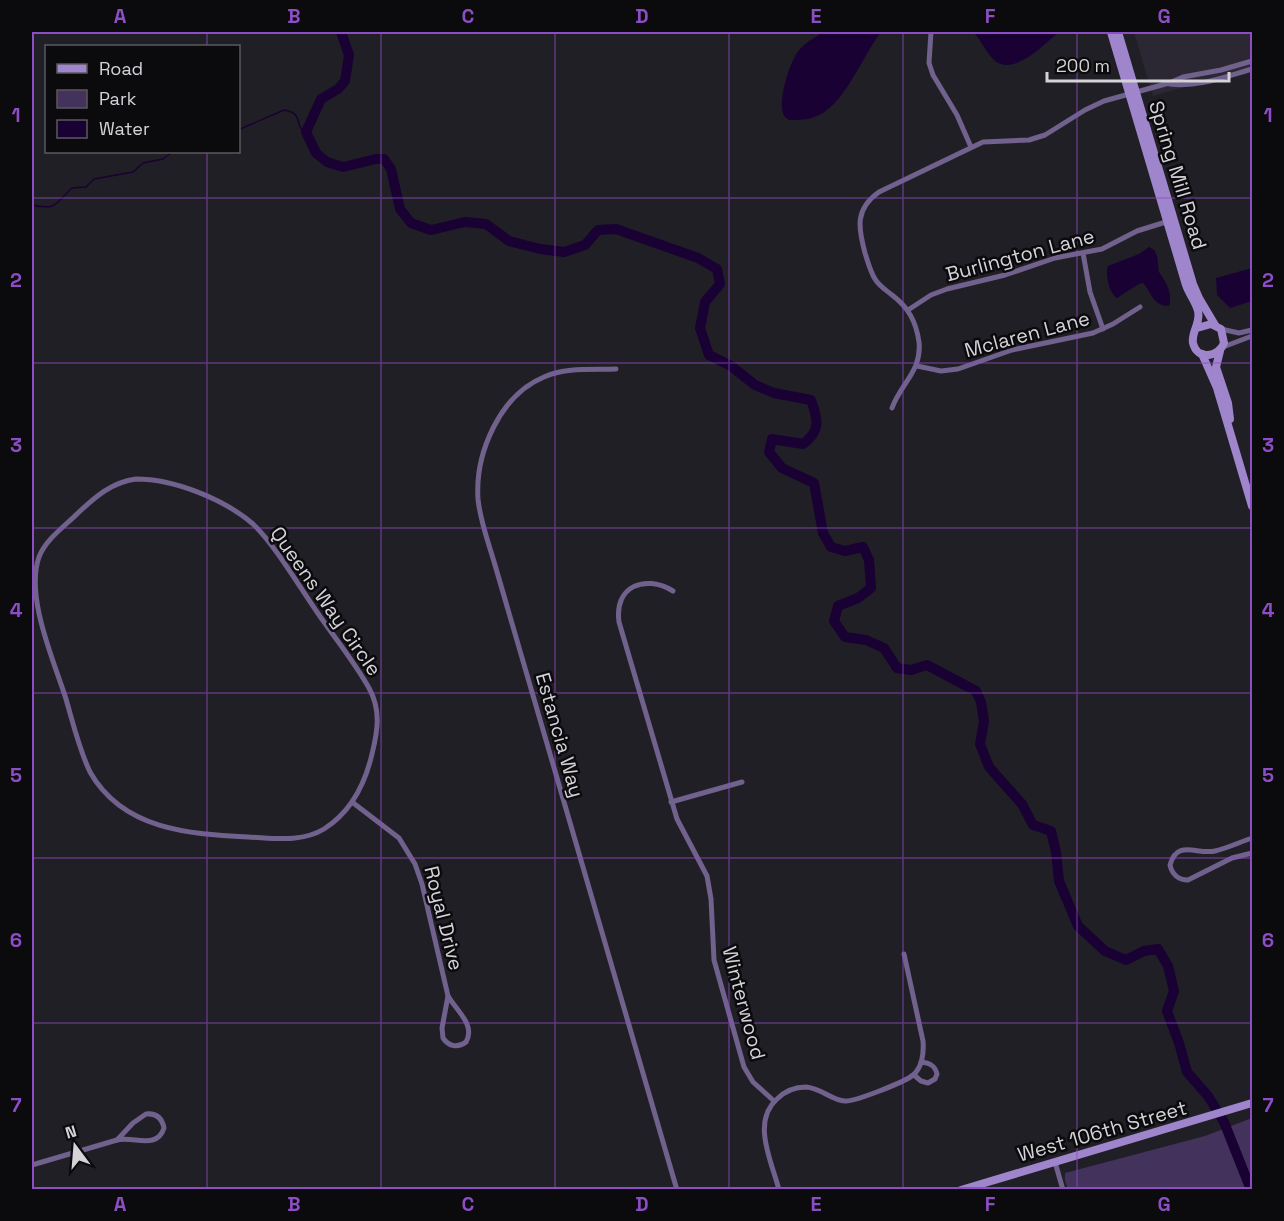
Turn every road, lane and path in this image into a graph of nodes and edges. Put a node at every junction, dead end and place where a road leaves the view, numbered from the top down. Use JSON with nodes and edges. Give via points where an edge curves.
{"nodes":[{"id":1,"x":931,"y":32,"type":"edge"},
{"id":2,"x":1111,"y":32,"type":"edge"},
{"id":3,"x":1118,"y":32,"type":"edge"},
{"id":4,"x":1252,"y":61,"type":"edge"},
{"id":5,"x":1252,"y":69,"type":"edge"},
{"id":6,"x":1168,"y":84,"type":"junction"},
{"id":7,"x":1132,"y":93,"type":"junction"},
{"id":8,"x":971,"y":147,"type":"junction"},
{"id":9,"x":1170,"y":221,"type":"junction"},
{"id":10,"x":1083,"y":253,"type":"junction"},
{"id":11,"x":1140,"y":307,"type":"dead end"},
{"id":12,"x":908,"y":310,"type":"junction"},
{"id":13,"x":1218,"y":327,"type":"junction"},
{"id":14,"x":1197,"y":328,"type":"junction"},
{"id":15,"x":1103,"y":329,"type":"junction"},
{"id":16,"x":1252,"y":330,"type":"edge"},
{"id":17,"x":1252,"y":336,"type":"edge"},
{"id":18,"x":1221,"y":349,"type":"junction"},
{"id":19,"x":1202,"y":354,"type":"junction"},
{"id":20,"x":917,"y":366,"type":"junction"},
{"id":21,"x":616,"y":369,"type":"dead end"},
{"id":22,"x":892,"y":408,"type":"dead end"},
{"id":23,"x":1234,"y":442,"type":"junction"},
{"id":24,"x":1252,"y":506,"type":"edge"},
{"id":25,"x":33,"y":583,"type":"edge"},
{"id":26,"x":673,"y":591,"type":"dead end"},
{"id":27,"x":742,"y":782,"type":"dead end"},
{"id":28,"x":352,"y":802,"type":"junction"},
{"id":29,"x":671,"y":802,"type":"junction"},
{"id":30,"x":1252,"y":838,"type":"edge"},
{"id":31,"x":1252,"y":853,"type":"edge"},
{"id":32,"x":904,"y":954,"type":"dead end"},
{"id":33,"x":448,"y":996,"type":"junction"},
{"id":34,"x":921,"y":1062,"type":"junction"},
{"id":35,"x":914,"y":1075,"type":"junction"},
{"id":36,"x":774,"y":1101,"type":"junction"},
{"id":37,"x":1252,"y":1103,"type":"edge"},
{"id":38,"x":117,"y":1140,"type":"junction"},
{"id":39,"x":1055,"y":1162,"type":"junction"},
{"id":40,"x":32,"y":1165,"type":"edge"},
{"id":41,"x":677,"y":1190,"type":"edge"},
{"id":42,"x":779,"y":1190,"type":"edge"},
{"id":43,"x":961,"y":1190,"type":"edge"},
{"id":44,"x":1063,"y":1190,"type":"edge"}],
"edges":[{"from":1,"to":8,"type":"street","via":[[929,63],[933,75]]},
{"from":2,"to":7,"type":"street","name":"Spring Mill Road"},
{"from":3,"to":7,"type":"street","name":"Spring Mill Road"},
{"from":4,"to":6,"type":"street"},
{"from":5,"to":6,"type":"street","via":[[1194,83]]},
{"from":6,"to":7,"type":"street"},
{"from":7,"to":8,"type":"street","via":[[1091,107],[1045,135],[1029,140],[983,142]]},
{"from":7,"to":9,"type":"street","name":"Spring Mill Road"},
{"from":8,"to":12,"type":"street","via":[[879,192],[863,208],[860,235],[872,274]]},
{"from":9,"to":10,"type":"street","name":"Burlington Lane"},
{"from":9,"to":13,"type":"street","name":"Spring Mill Road","via":[[1196,293]]},
{"from":9,"to":14,"type":"street","name":"Spring Mill Road","via":[[1187,290],[1198,311]]},
{"from":10,"to":12,"type":"street","name":"Burlington Lane","via":[[946,289]]},
{"from":10,"to":15,"type":"street","via":[[1090,292]]},
{"from":11,"to":15,"type":"street","name":"Mclaren Lane"},
{"from":12,"to":20,"type":"street","via":[[919,340]]},
{"from":13,"to":14,"type":"street","via":[[1206,324]]},
{"from":13,"to":16,"type":"street","via":[[1239,333]]},
{"from":13,"to":18,"type":"street","via":[[1224,338]]},
{"from":14,"to":19,"type":"street","via":[[1193,342]]},
{"from":15,"to":20,"type":"street","name":"Mclaren Lane","via":[[1021,347],[949,371]]},
{"from":17,"to":18,"type":"street"},
{"from":18,"to":19,"type":"street","via":[[1211,355]]},
{"from":18,"to":23,"type":"street","via":[[1216,367],[1228,403]]},
{"from":19,"to":23,"type":"street"},
{"from":20,"to":22,"type":"street"},
{"from":21,"to":41,"type":"street","name":"Estancia Way","via":[[568,370],[543,377],[521,392],[492,431],[480,466],[478,496]]},
{"from":23,"to":24,"type":"street"},
{"from":25,"to":28,"type":"street","name":"Queens Way Circle","via":[[87,766],[104,792],[121,808],[154,824],[183,832],[284,839],[324,829]]},
{"from":25,"to":28,"type":"street","name":"Queens Way Circle","via":[[39,558],[51,539],[104,491],[128,480],[155,480],[187,488],[245,518],[282,562],[367,683],[375,701],[378,722],[369,770]]},
{"from":26,"to":29,"type":"street","name":"Winterwood","via":[[650,582],[635,585],[622,599],[618,611]]},
{"from":27,"to":29,"type":"street"},
{"from":28,"to":33,"type":"street","name":"Royal Drive","via":[[399,838],[415,864]]},
{"from":29,"to":36,"type":"street","name":"Winterwood","via":[[707,876],[714,960],[744,1067],[753,1082]]},
{"from":30,"to":31,"type":"street","via":[[1215,852],[1179,851],[1170,865],[1175,875],[1188,880],[1232,858]]},
{"from":32,"to":34,"type":"street","via":[[922,1041]]},
{"from":33,"to":33,"type":"street","name":"Royal Drive","via":[[443,1038],[458,1046],[466,1042],[470,1031]]},
{"from":34,"to":35,"type":"street"},
{"from":34,"to":35,"type":"street","via":[[932,1065],[938,1074],[928,1083]]},
{"from":35,"to":36,"type":"street","via":[[852,1101],[806,1088],[787,1092]]},
{"from":36,"to":42,"type":"street","via":[[764,1129]]},
{"from":37,"to":39,"type":"street","name":"West 106th Street"},
{"from":38,"to":38,"type":"street","via":[[152,1141],[160,1136],[163,1124],[158,1116],[146,1114]]},
{"from":38,"to":40,"type":"street"},
{"from":39,"to":43,"type":"street","name":"West 106th Street"},
{"from":39,"to":44,"type":"street"}]}
